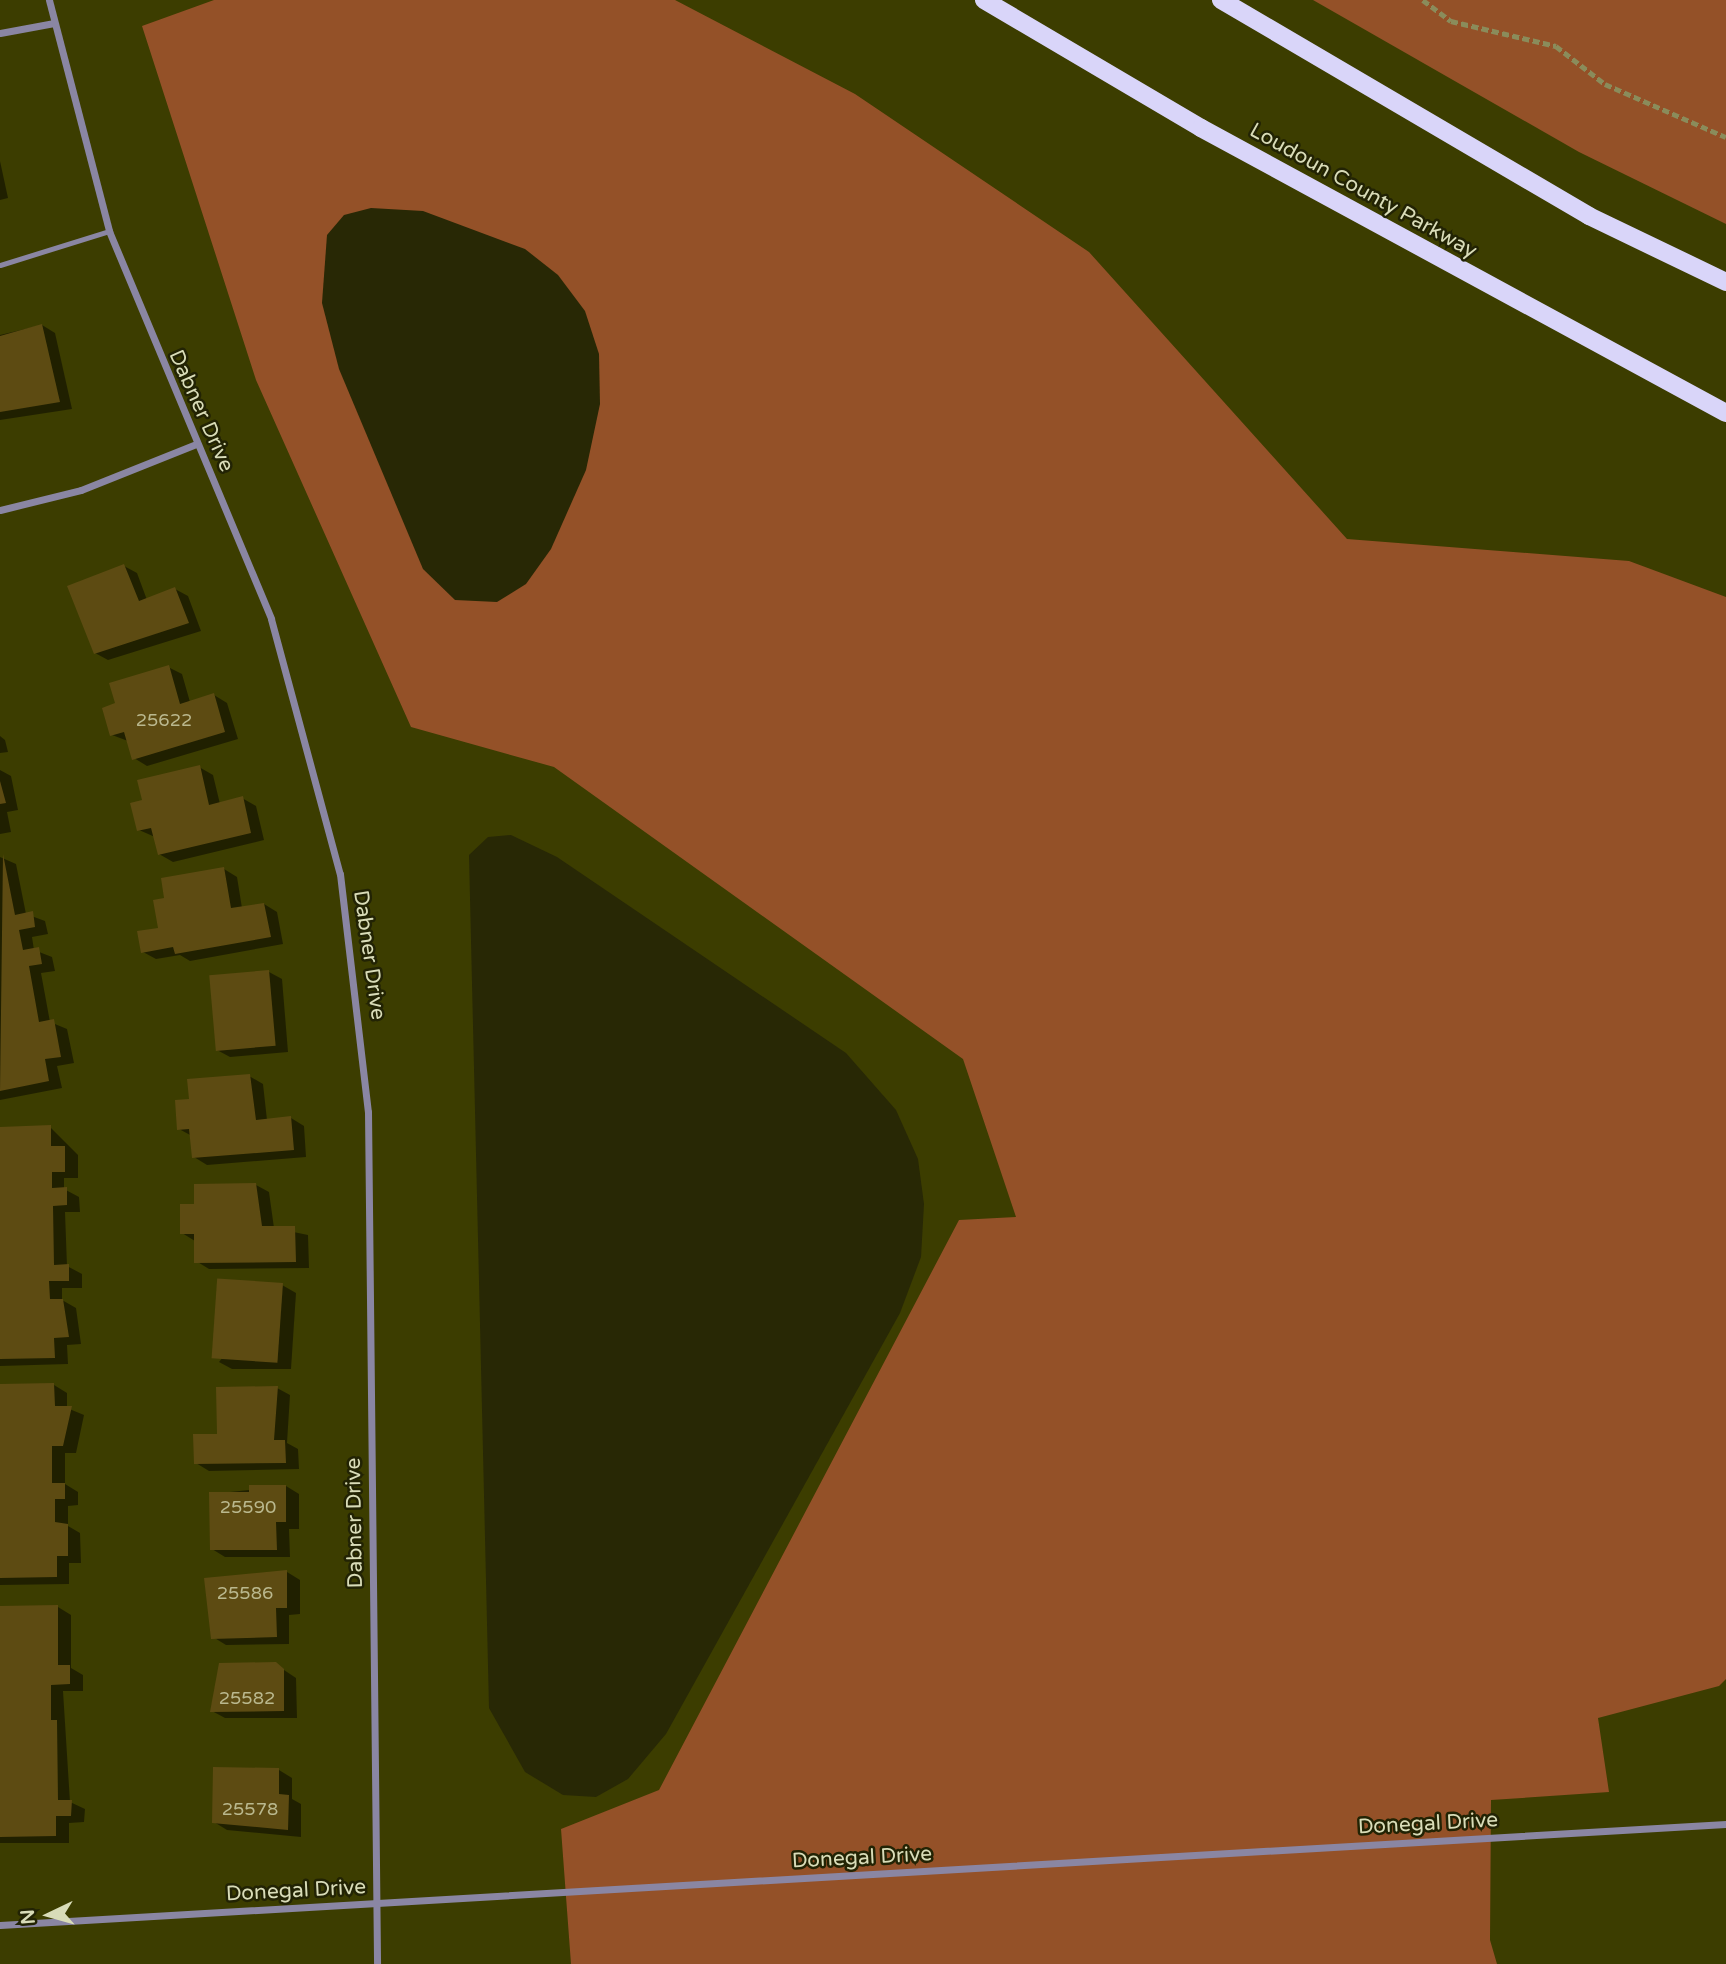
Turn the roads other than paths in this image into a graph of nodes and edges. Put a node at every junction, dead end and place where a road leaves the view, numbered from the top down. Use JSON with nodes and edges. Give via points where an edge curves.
{"nodes":[{"id":1,"x":49,"y":0,"type":"edge"},
{"id":2,"x":984,"y":0,"type":"edge"},
{"id":3,"x":1221,"y":0,"type":"edge"},
{"id":4,"x":54,"y":23,"type":"junction"},
{"id":5,"x":0,"y":33,"type":"edge"},
{"id":6,"x":109,"y":231,"type":"junction"},
{"id":7,"x":0,"y":265,"type":"edge"},
{"id":8,"x":1726,"y":282,"type":"edge"},
{"id":9,"x":1726,"y":413,"type":"edge"},
{"id":10,"x":196,"y":444,"type":"junction"},
{"id":11,"x":0,"y":510,"type":"edge"},
{"id":12,"x":1726,"y":1824,"type":"edge"},
{"id":13,"x":376,"y":1904,"type":"junction"},
{"id":14,"x":0,"y":1925,"type":"edge"},
{"id":15,"x":377,"y":1964,"type":"edge"}],
"edges":[{"from":1,"to":4,"type":"street","name":"Dabner Drive"},
{"from":2,"to":9,"type":"main road","name":"Loudoun County Parkway","via":[[1214,135]]},
{"from":3,"to":8,"type":"main road","via":[[1589,216]]},
{"from":4,"to":5,"type":"street"},
{"from":4,"to":6,"type":"street","name":"Dabner Drive"},
{"from":6,"to":7,"type":"lane"},
{"from":6,"to":10,"type":"street","name":"Dabner Drive"},
{"from":10,"to":11,"type":"street","via":[[81,490]]},
{"from":10,"to":13,"type":"street","name":"Dabner Drive","via":[[271,620],[303,722],[356,971],[368,1112]]},
{"from":12,"to":13,"type":"street","name":"Donegal Drive"},
{"from":13,"to":14,"type":"street","name":"Donegal Drive"},
{"from":13,"to":15,"type":"street","name":"Dabner Drive"}]}
